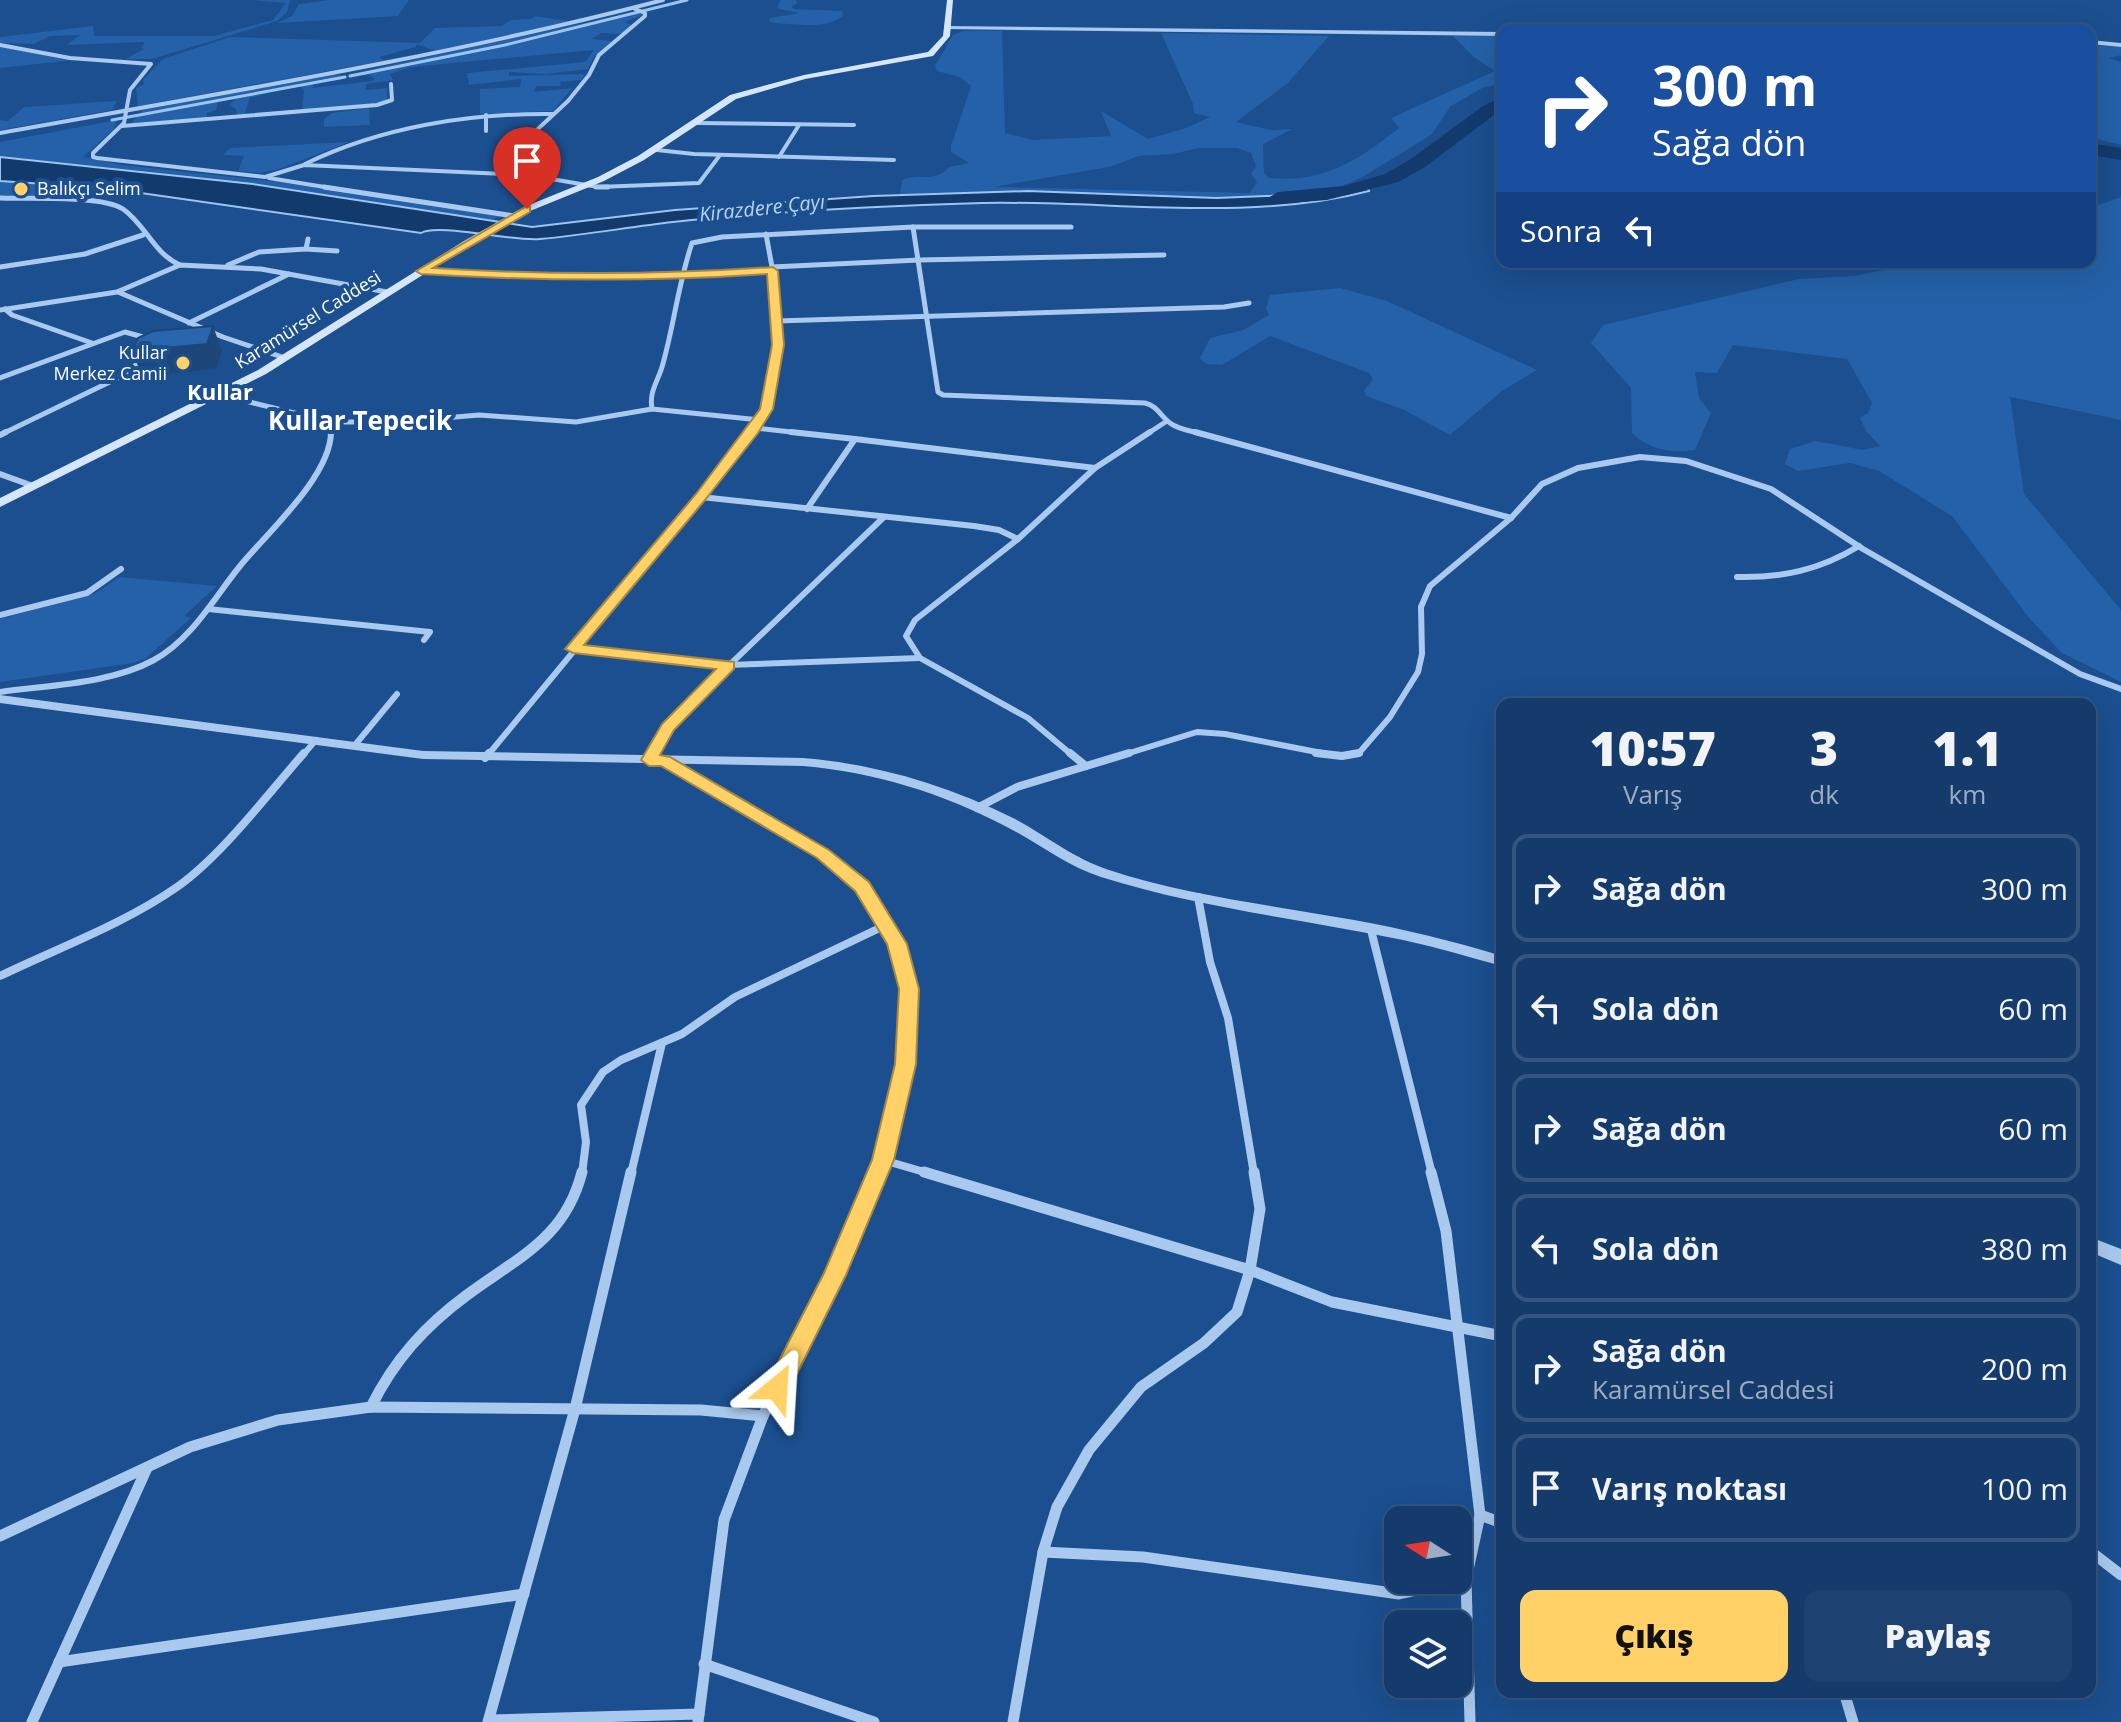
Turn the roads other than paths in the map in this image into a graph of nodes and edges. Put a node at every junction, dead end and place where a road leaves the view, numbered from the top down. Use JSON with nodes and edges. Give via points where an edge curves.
{"nodes":[{"id":1,"x":663,"y":0,"type":"edge"},
{"id":2,"x":950,"y":0,"type":"edge"},
{"id":3,"x":639,"y":11,"type":"junction"},
{"id":4,"x":948,"y":28,"type":"junction"},
{"id":5,"x":1496,"y":34,"type":"edge"},
{"id":6,"x":2096,"y":43,"type":"edge"},
{"id":7,"x":0,"y":45,"type":"edge"},
{"id":8,"x":2121,"y":45,"type":"edge"},
{"id":9,"x":391,"y":84,"type":"dead end"},
{"id":10,"x":553,"y":114,"type":"junction"},
{"id":11,"x":124,"y":115,"type":"junction"},
{"id":12,"x":486,"y":115,"type":"junction"},
{"id":13,"x":696,"y":123,"type":"junction"},
{"id":14,"x":799,"y":125,"type":"junction"},
{"id":15,"x":854,"y":125,"type":"dead end"},
{"id":16,"x":122,"y":126,"type":"junction"},
{"id":17,"x":486,"y":131,"type":"dead end"},
{"id":18,"x":0,"y":133,"type":"edge"},
{"id":19,"x":657,"y":150,"type":"junction"},
{"id":20,"x":720,"y":155,"type":"junction"},
{"id":21,"x":779,"y":157,"type":"junction"},
{"id":22,"x":894,"y":160,"type":"dead end"},
{"id":23,"x":304,"y":165,"type":"junction"},
{"id":24,"x":506,"y":174,"type":"junction"},
{"id":25,"x":265,"y":177,"type":"junction"},
{"id":26,"x":584,"y":186,"type":"junction"},
{"id":27,"x":0,"y":198,"type":"edge"},
{"id":28,"x":514,"y":216,"type":"junction"},
{"id":29,"x":913,"y":227,"type":"junction"},
{"id":30,"x":1071,"y":227,"type":"dead end"},
{"id":31,"x":766,"y":234,"type":"junction"},
{"id":32,"x":143,"y":235,"type":"junction"},
{"id":33,"x":308,"y":239,"type":"dead end"},
{"id":34,"x":306,"y":249,"type":"junction"},
{"id":35,"x":337,"y":251,"type":"dead end"},
{"id":36,"x":1164,"y":255,"type":"dead end"},
{"id":37,"x":919,"y":260,"type":"junction"},
{"id":38,"x":180,"y":265,"type":"junction"},
{"id":39,"x":228,"y":266,"type":"junction"},
{"id":40,"x":0,"y":267,"type":"edge"},
{"id":41,"x":772,"y":269,"type":"junction"},
{"id":42,"x":421,"y":271,"type":"junction"},
{"id":43,"x":289,"y":274,"type":"junction"},
{"id":44,"x":680,"y":277,"type":"junction"},
{"id":45,"x":117,"y":292,"type":"junction"},
{"id":46,"x":387,"y":292,"type":"junction"},
{"id":47,"x":1249,"y":303,"type":"dead end"},
{"id":48,"x":3,"y":310,"type":"edge"},
{"id":49,"x":929,"y":317,"type":"junction"},
{"id":50,"x":777,"y":321,"type":"junction"},
{"id":51,"x":189,"y":323,"type":"junction"},
{"id":52,"x":197,"y":327,"type":"junction"},
{"id":53,"x":207,"y":331,"type":"junction"},
{"id":54,"x":185,"y":332,"type":"edge"},
{"id":55,"x":196,"y":336,"type":"edge"},
{"id":56,"x":160,"y":342,"type":"edge"},
{"id":57,"x":92,"y":343,"type":"junction"},
{"id":58,"x":150,"y":356,"type":"edge"},
{"id":59,"x":285,"y":358,"type":"junction"},
{"id":60,"x":0,"y":378,"type":"edge"},
{"id":61,"x":217,"y":394,"type":"junction"},
{"id":62,"x":652,"y":409,"type":"junction"},
{"id":63,"x":760,"y":420,"type":"junction"},
{"id":64,"x":1167,"y":421,"type":"junction"},
{"id":65,"x":331,"y":422,"type":"junction"},
{"id":66,"x":755,"y":428,"type":"junction"},
{"id":67,"x":0,"y":435,"type":"edge"},
{"id":68,"x":855,"y":439,"type":"junction"},
{"id":69,"x":1095,"y":468,"type":"junction"},
{"id":70,"x":0,"y":474,"type":"edge"},
{"id":71,"x":33,"y":486,"type":"junction"},
{"id":72,"x":701,"y":497,"type":"junction"},
{"id":73,"x":0,"y":503,"type":"edge"},
{"id":74,"x":807,"y":509,"type":"junction"},
{"id":75,"x":884,"y":517,"type":"junction"},
{"id":76,"x":1511,"y":518,"type":"junction"},
{"id":77,"x":1018,"y":539,"type":"junction"},
{"id":78,"x":1859,"y":546,"type":"junction"},
{"id":79,"x":121,"y":569,"type":"dead end"},
{"id":80,"x":1737,"y":577,"type":"dead end"},
{"id":81,"x":208,"y":609,"type":"junction"},
{"id":82,"x":0,"y":615,"type":"edge"},
{"id":83,"x":424,"y":640,"type":"dead end"},
{"id":84,"x":573,"y":649,"type":"junction"},
{"id":85,"x":920,"y":658,"type":"junction"},
{"id":86,"x":728,"y":665,"type":"junction"},
{"id":87,"x":2121,"y":689,"type":"edge"},
{"id":88,"x":0,"y":692,"type":"edge"},
{"id":89,"x":397,"y":694,"type":"dead end"},
{"id":90,"x":0,"y":699,"type":"edge"},
{"id":91,"x":316,"y":740,"type":"junction"},
{"id":92,"x":355,"y":745,"type":"junction"},
{"id":93,"x":485,"y":758,"type":"junction"},
{"id":94,"x":649,"y":760,"type":"junction"},
{"id":95,"x":664,"y":760,"type":"junction"},
{"id":96,"x":1086,"y":766,"type":"junction"},
{"id":97,"x":977,"y":808,"type":"junction"},
{"id":98,"x":1198,"y":897,"type":"junction"},
{"id":99,"x":886,"y":925,"type":"junction"},
{"id":100,"x":1371,"y":930,"type":"junction"},
{"id":101,"x":1496,"y":959,"type":"edge"},
{"id":102,"x":0,"y":976,"type":"edge"},
{"id":103,"x":662,"y":1043,"type":"junction"},
{"id":104,"x":883,"y":1160,"type":"junction"},
{"id":105,"x":2096,"y":1247,"type":"edge"},
{"id":106,"x":2121,"y":1257,"type":"edge"},
{"id":107,"x":1250,"y":1270,"type":"junction"},
{"id":108,"x":1458,"y":1327,"type":"junction"},
{"id":109,"x":1496,"y":1335,"type":"edge"},
{"id":110,"x":371,"y":1407,"type":"junction"},
{"id":111,"x":575,"y":1409,"type":"junction"},
{"id":112,"x":763,"y":1416,"type":"junction"},
{"id":113,"x":147,"y":1467,"type":"junction"},
{"id":114,"x":1480,"y":1515,"type":"junction"},
{"id":115,"x":1496,"y":1521,"type":"edge"},
{"id":116,"x":0,"y":1536,"type":"edge"},
{"id":117,"x":1043,"y":1552,"type":"junction"},
{"id":118,"x":1472,"y":1552,"type":"edge"},
{"id":119,"x":2096,"y":1556,"type":"edge"},
{"id":120,"x":2121,"y":1575,"type":"edge"},
{"id":121,"x":1384,"y":1592,"type":"edge"},
{"id":122,"x":524,"y":1594,"type":"junction"},
{"id":123,"x":1466,"y":1594,"type":"edge"},
{"id":124,"x":59,"y":1662,"type":"junction"},
{"id":125,"x":704,"y":1664,"type":"junction"},
{"id":126,"x":1846,"y":1698,"type":"edge"},
{"id":127,"x":698,"y":1718,"type":"edge"},
{"id":128,"x":488,"y":1721,"type":"edge"},
{"id":129,"x":32,"y":1722,"type":"edge"},
{"id":130,"x":874,"y":1722,"type":"edge"},
{"id":131,"x":1013,"y":1722,"type":"edge"},
{"id":132,"x":1470,"y":1722,"type":"edge"},
{"id":133,"x":1853,"y":1722,"type":"edge"}],
"edges":[{"from":1,"to":3,"type":"street"},
{"from":2,"to":4,"type":"main road"},
{"from":3,"to":10,"type":"street","via":[[643,19],[599,55],[589,75]]},
{"from":3,"to":11,"type":"street"},
{"from":4,"to":5,"type":"street"},
{"from":4,"to":13,"type":"main road","name":"Karamürsel Caddesi","via":[[935,50],[923,57],[768,86],[733,97]]},
{"from":6,"to":8,"type":"street"},
{"from":7,"to":11,"type":"street","via":[[70,58],[150,62],[132,84]]},
{"from":9,"to":16,"type":"street","via":[[393,98],[385,104]]},
{"from":10,"to":12,"type":"street"},
{"from":10,"to":24,"type":"street","via":[[526,140]]},
{"from":11,"to":16,"type":"street"},
{"from":11,"to":18,"type":"street"},
{"from":12,"to":17,"type":"street"},
{"from":12,"to":23,"type":"street","via":[[362,141]]},
{"from":13,"to":14,"type":"street"},
{"from":13,"to":19,"type":"main road","name":"Karamürsel Caddesi"},
{"from":14,"to":15,"type":"street"},
{"from":14,"to":21,"type":"street"},
{"from":16,"to":25,"type":"street","via":[[93,157]]},
{"from":19,"to":20,"type":"street"},
{"from":19,"to":26,"type":"main road","name":"Karamürsel Caddesi"},
{"from":20,"to":21,"type":"street"},
{"from":20,"to":26,"type":"street","via":[[699,183]]},
{"from":21,"to":22,"type":"street"},
{"from":23,"to":24,"type":"street"},
{"from":23,"to":25,"type":"street"},
{"from":24,"to":26,"type":"street"},
{"from":25,"to":28,"type":"street"},
{"from":26,"to":28,"type":"main road","name":"Karamürsel Caddesi"},
{"from":27,"to":32,"type":"street","via":[[112,204],[123,209]]},
{"from":28,"to":42,"type":"main road","name":"Karamürsel Caddesi"},
{"from":29,"to":30,"type":"street"},
{"from":29,"to":31,"type":"street"},
{"from":29,"to":37,"type":"street"},
{"from":31,"to":41,"type":"street"},
{"from":31,"to":44,"type":"street","via":[[696,240]]},
{"from":32,"to":38,"type":"street"},
{"from":32,"to":40,"type":"street","via":[[85,254]]},
{"from":33,"to":34,"type":"street"},
{"from":34,"to":35,"type":"street"},
{"from":34,"to":39,"type":"street","via":[[259,252]]},
{"from":36,"to":37,"type":"street"},
{"from":37,"to":41,"type":"street"},
{"from":37,"to":49,"type":"street"},
{"from":38,"to":39,"type":"street"},
{"from":38,"to":45,"type":"street"},
{"from":39,"to":43,"type":"street"},
{"from":41,"to":44,"type":"street"},
{"from":41,"to":50,"type":"street"},
{"from":42,"to":44,"type":"street"},
{"from":42,"to":46,"type":"main road","name":"Karamürsel Caddesi"},
{"from":43,"to":46,"type":"street"},
{"from":43,"to":51,"type":"street"},
{"from":44,"to":62,"type":"street","via":[[662,367],[650,396]]},
{"from":45,"to":48,"type":"street"},
{"from":45,"to":51,"type":"street"},
{"from":46,"to":59,"type":"main road","name":"Karamürsel Caddesi"},
{"from":47,"to":49,"type":"street"},
{"from":48,"to":57,"type":"street"},
{"from":49,"to":50,"type":"street"},
{"from":49,"to":64,"type":"street","via":[[938,392],[943,395],[1145,403]]},
{"from":50,"to":63,"type":"street","via":[[776,364]]},
{"from":51,"to":52,"type":"street"},
{"from":52,"to":53,"type":"street"},
{"from":52,"to":54,"type":"street"},
{"from":53,"to":55,"type":"street"},
{"from":53,"to":59,"type":"street"},
{"from":56,"to":57,"type":"street","via":[[125,332]]},
{"from":57,"to":60,"type":"street"},
{"from":58,"to":67,"type":"street","via":[[102,387]]},
{"from":59,"to":61,"type":"main road","name":"Karamürsel Caddesi"},
{"from":61,"to":65,"type":"street"},
{"from":61,"to":71,"type":"main road","name":"Karamürsel Caddesi"},
{"from":62,"to":63,"type":"street"},
{"from":62,"to":65,"type":"street","via":[[576,422],[464,415]]},
{"from":63,"to":66,"type":"street"},
{"from":64,"to":69,"type":"street"},
{"from":64,"to":76,"type":"street"},
{"from":65,"to":81,"type":"street","via":[[332,441],[297,500]]},
{"from":66,"to":68,"type":"street"},
{"from":66,"to":72,"type":"street"},
{"from":68,"to":69,"type":"street"},
{"from":68,"to":74,"type":"street"},
{"from":69,"to":77,"type":"street"},
{"from":70,"to":71,"type":"street"},
{"from":71,"to":73,"type":"main road","name":"Karamürsel Caddesi"},
{"from":72,"to":74,"type":"street"},
{"from":72,"to":84,"type":"street"},
{"from":74,"to":75,"type":"street"},
{"from":75,"to":77,"type":"street","via":[[990,528]]},
{"from":75,"to":86,"type":"street"},
{"from":76,"to":78,"type":"street","via":[[1532,493],[1566,472],[1608,460],[1655,457],[1698,464],[1771,489]]},
{"from":76,"to":96,"type":"street","via":[[1425,594],[1418,672],[1359,753],[1317,753],[1197,732]]},
{"from":77,"to":85,"type":"street","via":[[915,620],[906,636]]},
{"from":78,"to":80,"type":"street","via":[[1812,572]]},
{"from":78,"to":87,"type":"street","via":[[2080,674]]},
{"from":79,"to":82,"type":"street","via":[[95,590]]},
{"from":81,"to":83,"type":"street","via":[[430,632]]},
{"from":81,"to":88,"type":"street","via":[[148,663]]},
{"from":84,"to":86,"type":"street"},
{"from":84,"to":93,"type":"street"},
{"from":85,"to":86,"type":"street"},
{"from":85,"to":96,"type":"street","via":[[1028,718]]},
{"from":86,"to":94,"type":"street","via":[[668,727]]},
{"from":89,"to":92,"type":"street"},
{"from":90,"to":91,"type":"street"},
{"from":91,"to":92,"type":"street"},
{"from":91,"to":102,"type":"street","via":[[178,886]]},
{"from":92,"to":93,"type":"street"},
{"from":93,"to":94,"type":"street"},
{"from":94,"to":95,"type":"street"},
{"from":95,"to":97,"type":"street","via":[[849,765]]},
{"from":95,"to":99,"type":"street","via":[[823,854],[862,886]]},
{"from":96,"to":97,"type":"street","via":[[1017,787]]},
{"from":97,"to":98,"type":"street","via":[[1101,872]]},
{"from":98,"to":100,"type":"street"},
{"from":98,"to":107,"type":"street","via":[[1228,1018],[1260,1209]]},
{"from":99,"to":103,"type":"street","via":[[735,997]]},
{"from":99,"to":104,"type":"street","via":[[909,989],[905,1064]]},
{"from":100,"to":101,"type":"street"},
{"from":100,"to":108,"type":"street","via":[[1446,1231]]},
{"from":103,"to":110,"type":"street","via":[[603,1072],[581,1105],[588,1134],[580,1191],[563,1222],[427,1330],[393,1365]]},
{"from":103,"to":111,"type":"street"},
{"from":104,"to":107,"type":"street"},
{"from":104,"to":112,"type":"street","via":[[834,1275]]},
{"from":105,"to":106,"type":"street"},
{"from":107,"to":108,"type":"street","via":[[1332,1302]]},
{"from":107,"to":117,"type":"street","via":[[1237,1312],[1204,1343],[1141,1387],[1089,1450],[1057,1507]]},
{"from":108,"to":109,"type":"street"},
{"from":108,"to":114,"type":"street"},
{"from":110,"to":111,"type":"street"},
{"from":110,"to":113,"type":"street","via":[[278,1420],[190,1447]]},
{"from":111,"to":112,"type":"street"},
{"from":111,"to":122,"type":"street"},
{"from":112,"to":125,"type":"street","via":[[724,1520]]},
{"from":113,"to":116,"type":"street"},
{"from":113,"to":124,"type":"street"},
{"from":114,"to":115,"type":"street"},
{"from":114,"to":118,"type":"street"},
{"from":117,"to":121,"type":"street","via":[[1143,1557]]},
{"from":117,"to":131,"type":"street"},
{"from":119,"to":120,"type":"street"},
{"from":122,"to":124,"type":"street"},
{"from":122,"to":128,"type":"street"},
{"from":123,"to":132,"type":"street"},
{"from":124,"to":129,"type":"street"},
{"from":125,"to":127,"type":"street"},
{"from":125,"to":130,"type":"street"},
{"from":126,"to":133,"type":"street"},
{"from":127,"to":128,"type":"street"}]}
